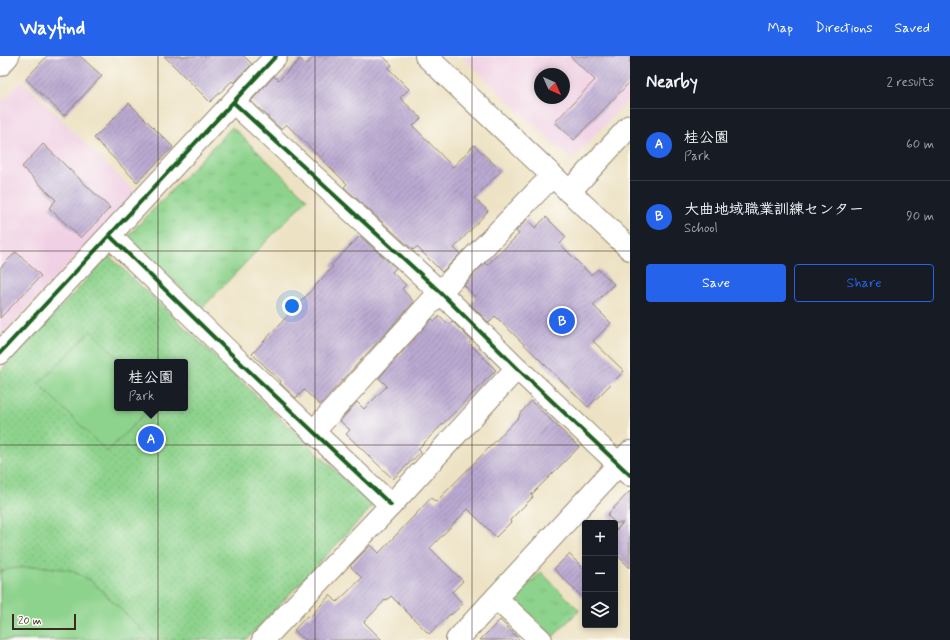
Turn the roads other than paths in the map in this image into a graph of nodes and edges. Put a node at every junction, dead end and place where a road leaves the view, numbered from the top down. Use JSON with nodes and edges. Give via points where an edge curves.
{"nodes":[{"id":1,"x":8,"y":56,"type":"edge"},
{"id":2,"x":276,"y":56,"type":"edge"},
{"id":3,"x":426,"y":56,"type":"edge"},
{"id":4,"x":0,"y":65,"type":"edge"},
{"id":5,"x":234,"y":103,"type":"junction"},
{"id":6,"x":630,"y":126,"type":"edge"},
{"id":7,"x":552,"y":176,"type":"junction"},
{"id":8,"x":569,"y":192,"type":"junction"},
{"id":9,"x":110,"y":236,"type":"junction"},
{"id":10,"x":630,"y":249,"type":"edge"},
{"id":11,"x":440,"y":292,"type":"junction"},
{"id":12,"x":0,"y":353,"type":"edge"},
{"id":13,"x":517,"y":368,"type":"junction"},
{"id":14,"x":314,"y":431,"type":"junction"},
{"id":15,"x":626,"y":464,"type":"edge"},
{"id":16,"x":391,"y":505,"type":"junction"},
{"id":17,"x":496,"y":598,"type":"junction"},
{"id":18,"x":267,"y":639,"type":"edge"},
{"id":19,"x":457,"y":640,"type":"edge"},
{"id":20,"x":541,"y":640,"type":"edge"}],
"edges":[{"from":1,"to":4,"type":"street"},
{"from":2,"to":5,"type":"street"},
{"from":3,"to":7,"type":"street"},
{"from":5,"to":9,"type":"street"},
{"from":5,"to":11,"type":"street"},
{"from":6,"to":8,"type":"street"},
{"from":7,"to":8,"type":"street"},
{"from":7,"to":11,"type":"street"},
{"from":8,"to":10,"type":"street"},
{"from":9,"to":12,"type":"street"},
{"from":9,"to":14,"type":"street"},
{"from":11,"to":13,"type":"street"},
{"from":11,"to":14,"type":"street"},
{"from":13,"to":15,"type":"street"},
{"from":13,"to":16,"type":"street"},
{"from":14,"to":16,"type":"street"},
{"from":15,"to":17,"type":"street"},
{"from":16,"to":18,"type":"street"},
{"from":17,"to":19,"type":"street"},
{"from":17,"to":20,"type":"street"}]}
